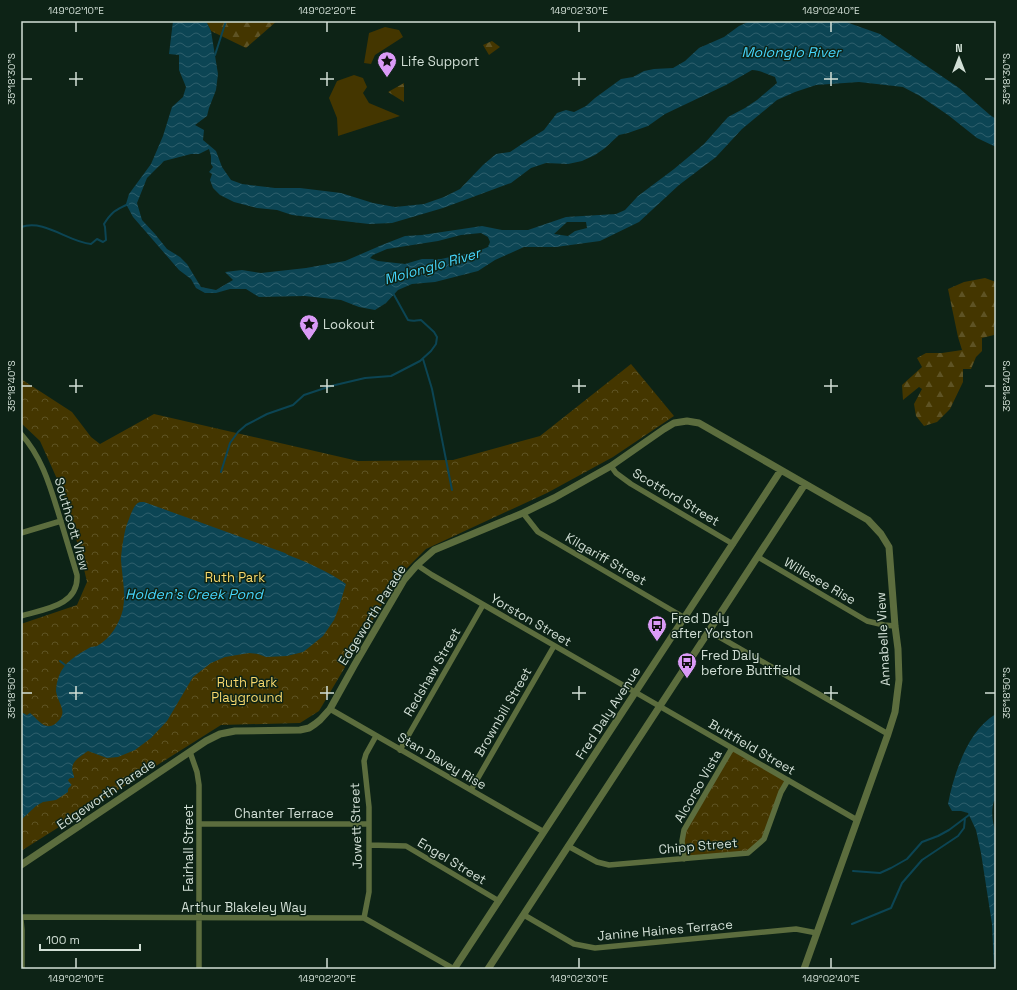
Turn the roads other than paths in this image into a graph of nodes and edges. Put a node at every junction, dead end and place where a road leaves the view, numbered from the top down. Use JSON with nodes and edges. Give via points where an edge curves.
{"nodes":[{"id":1,"x":21,"y":434,"type":"edge"},
{"id":2,"x":611,"y":466,"type":"junction"},
{"id":3,"x":781,"y":470,"type":"junction"},
{"id":4,"x":805,"y":484,"type":"junction"},
{"id":5,"x":523,"y":513,"type":"junction"},
{"id":6,"x":61,"y":521,"type":"junction"},
{"id":7,"x":21,"y":533,"type":"edge"},
{"id":8,"x":733,"y":544,"type":"junction"},
{"id":9,"x":758,"y":557,"type":"junction"},
{"id":10,"x":417,"y":565,"type":"junction"},
{"id":11,"x":483,"y":605,"type":"junction"},
{"id":12,"x":21,"y":616,"type":"edge"},
{"id":13,"x":685,"y":618,"type":"junction"},
{"id":14,"x":895,"y":626,"type":"junction"},
{"id":15,"x":709,"y":632,"type":"junction"},
{"id":16,"x":554,"y":646,"type":"junction"},
{"id":17,"x":636,"y":692,"type":"junction"},
{"id":18,"x":660,"y":706,"type":"junction"},
{"id":19,"x":330,"y":709,"type":"junction"},
{"id":20,"x":888,"y":734,"type":"junction"},
{"id":21,"x":376,"y":736,"type":"junction"},
{"id":22,"x":732,"y":748,"type":"junction"},
{"id":23,"x":400,"y":750,"type":"junction"},
{"id":24,"x":190,"y":752,"type":"junction"},
{"id":25,"x":788,"y":780,"type":"junction"},
{"id":26,"x":471,"y":790,"type":"junction"},
{"id":27,"x":858,"y":820,"type":"junction"},
{"id":28,"x":199,"y":824,"type":"junction"},
{"id":29,"x":369,"y":824,"type":"junction"},
{"id":30,"x":544,"y":832,"type":"junction"},
{"id":31,"x":369,"y":845,"type":"junction"},
{"id":32,"x":568,"y":846,"type":"junction"},
{"id":33,"x":684,"y":859,"type":"junction"},
{"id":34,"x":21,"y":865,"type":"edge"},
{"id":35,"x":499,"y":901,"type":"junction"},
{"id":36,"x":524,"y":915,"type":"junction"},
{"id":37,"x":21,"y":918,"type":"edge"},
{"id":38,"x":199,"y":918,"type":"junction"},
{"id":39,"x":364,"y":918,"type":"junction"},
{"id":40,"x":817,"y":933,"type":"junction"},
{"id":41,"x":22,"y":969,"type":"edge"},
{"id":42,"x":199,"y":969,"type":"edge"},
{"id":43,"x":454,"y":969,"type":"edge"},
{"id":44,"x":488,"y":969,"type":"edge"},
{"id":45,"x":804,"y":969,"type":"edge"}],
"edges":[{"from":1,"to":6,"type":"street","name":"Southcott View","via":[[43,467]]},
{"from":2,"to":3,"type":"street","name":"Edgeworth Parade","via":[[674,423],[687,421],[700,423]]},
{"from":2,"to":5,"type":"street","name":"Edgeworth Parade"},
{"from":2,"to":8,"type":"street","name":"Scotford Street","via":[[631,484]]},
{"from":3,"to":4,"type":"street","name":"Annabelle View"},
{"from":3,"to":8,"type":"street","name":"Fred Daly Avenue"},
{"from":4,"to":9,"type":"street"},
{"from":4,"to":14,"type":"street","name":"Annabelle View","via":[[868,520],[881,534],[888,547]]},
{"from":5,"to":10,"type":"street","name":"Edgeworth Parade","via":[[434,550]]},
{"from":5,"to":13,"type":"street","name":"Kilgariff Street","via":[[538,532]]},
{"from":6,"to":7,"type":"street"},
{"from":6,"to":12,"type":"street","name":"Southcott View","via":[[77,574],[76,588],[66,601]]},
{"from":8,"to":13,"type":"street","name":"Fred Daly Avenue"},
{"from":9,"to":14,"type":"street","name":"Willesee Rise","via":[[867,621]]},
{"from":9,"to":15,"type":"street"},
{"from":10,"to":11,"type":"street","name":"Yorston Street"},
{"from":10,"to":19,"type":"street","name":"Edgeworth Parade","via":[[404,580]]},
{"from":11,"to":16,"type":"street","name":"Yorston Street"},
{"from":11,"to":23,"type":"street","name":"Redshaw Street"},
{"from":13,"to":17,"type":"street","name":"Fred Daly Avenue"},
{"from":14,"to":20,"type":"street","name":"Annabelle View","via":[[899,680],[895,712]]},
{"from":15,"to":18,"type":"street"},
{"from":15,"to":20,"type":"street"},
{"from":16,"to":17,"type":"street","name":"Yorston Street"},
{"from":16,"to":26,"type":"street","name":"Brownbill Street"},
{"from":17,"to":18,"type":"street","name":"Buttfield Street"},
{"from":17,"to":30,"type":"street","name":"Fred Daly Avenue"},
{"from":18,"to":22,"type":"street","name":"Buttfield Street"},
{"from":18,"to":32,"type":"street"},
{"from":19,"to":21,"type":"street","name":"Stan Davey Rise"},
{"from":19,"to":24,"type":"street","name":"Edgeworth Parade","via":[[309,728],[290,731],[228,732],[206,741]]},
{"from":20,"to":27,"type":"street","name":"Annabelle View"},
{"from":21,"to":23,"type":"street","name":"Stan Davey Rise"},
{"from":21,"to":29,"type":"street","name":"Jowett Street","via":[[364,761]]},
{"from":22,"to":25,"type":"street","name":"Buttfield Street"},
{"from":22,"to":33,"type":"street","name":"Alcorso Vista","via":[[684,830]]},
{"from":23,"to":26,"type":"street","name":"Stan Davey Rise"},
{"from":24,"to":28,"type":"street","name":"Fairhall Street","via":[[199,779]]},
{"from":24,"to":34,"type":"street","name":"Edgeworth Parade"},
{"from":25,"to":27,"type":"street","name":"Buttfield Street"},
{"from":25,"to":33,"type":"street","name":"Chipp Street","via":[[764,839],[748,854]]},
{"from":26,"to":30,"type":"street","name":"Stan Davey Rise"},
{"from":27,"to":40,"type":"street","name":"Annabelle View"},
{"from":28,"to":29,"type":"street","name":"Chanter Terrace"},
{"from":28,"to":38,"type":"street","name":"Fairhall Street"},
{"from":29,"to":31,"type":"street","name":"Jowett Street"},
{"from":30,"to":35,"type":"street","name":"Fred Daly Avenue"},
{"from":31,"to":35,"type":"street","name":"Engel Street","via":[[406,846]]},
{"from":31,"to":39,"type":"street","name":"Jowett Street","via":[[369,892]]},
{"from":32,"to":33,"type":"street","name":"Chipp Street","via":[[597,862],[609,865]]},
{"from":32,"to":36,"type":"street"},
{"from":35,"to":43,"type":"street","name":"Fred Daly Avenue"},
{"from":36,"to":40,"type":"street","name":"Janine Haines Terrace","via":[[574,944],[594,948],[796,929]]},
{"from":36,"to":44,"type":"street"},
{"from":37,"to":38,"type":"street","name":"Arthur Blakeley Way"},
{"from":37,"to":41,"type":"street"},
{"from":38,"to":39,"type":"street","name":"Arthur Blakeley Way"},
{"from":38,"to":42,"type":"street","name":"Fairhall Street"},
{"from":39,"to":43,"type":"street","name":"Arthur Blakeley Way"},
{"from":40,"to":45,"type":"street","name":"Annabelle View"}]}
